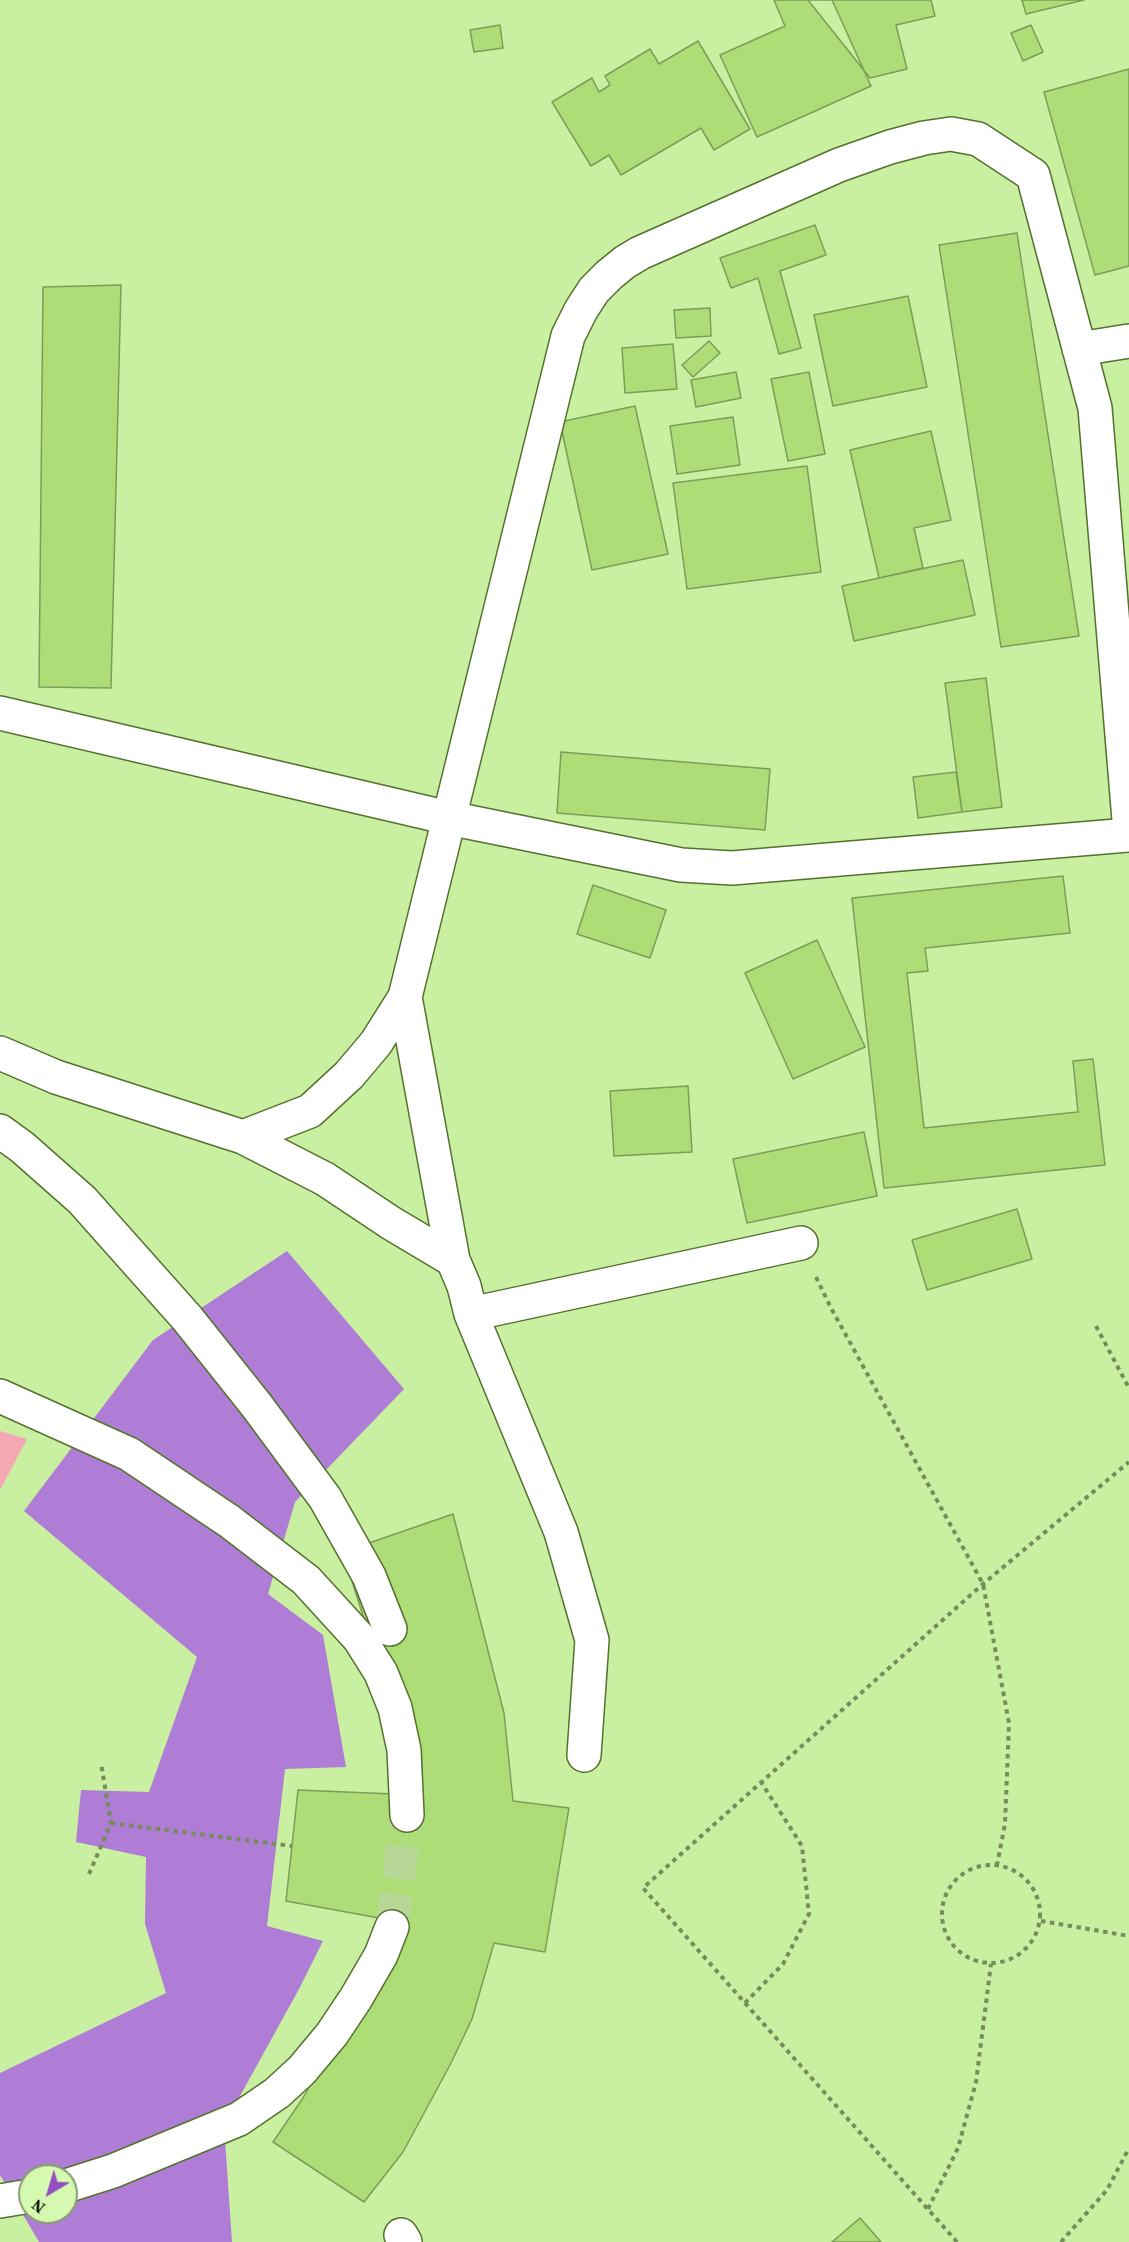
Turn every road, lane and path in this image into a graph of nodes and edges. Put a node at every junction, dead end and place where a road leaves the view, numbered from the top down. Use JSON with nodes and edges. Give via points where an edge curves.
{"nodes":[{"id":1,"x":1129,"y":340,"type":"edge"},
{"id":2,"x":1079,"y":349,"type":"junction"},
{"id":3,"x":0,"y":713,"type":"edge"},
{"id":4,"x":449,"y":818,"type":"junction"},
{"id":5,"x":1129,"y":820,"type":"edge"},
{"id":6,"x":1129,"y":836,"type":"edge"},
{"id":7,"x":405,"y":997,"type":"junction"},
{"id":8,"x":0,"y":1053,"type":"edge"},
{"id":9,"x":0,"y":1131,"type":"edge"},
{"id":10,"x":243,"y":1137,"type":"junction"},
{"id":11,"x":801,"y":1243,"type":"joint"},
{"id":12,"x":453,"y":1260,"type":"junction"},
{"id":13,"x":471,"y":1314,"type":"junction"},
{"id":14,"x":1096,"y":1326,"type":"dead end"},
{"id":15,"x":1129,"y":1388,"type":"edge"},
{"id":16,"x":0,"y":1396,"type":"edge"},
{"id":17,"x":1129,"y":1462,"type":"edge"},
{"id":18,"x":983,"y":1584,"type":"junction"},
{"id":19,"x":390,"y":1629,"type":"dead end"},
{"id":20,"x":584,"y":1755,"type":"dead end"},
{"id":21,"x":101,"y":1763,"type":"dead end"},
{"id":22,"x":761,"y":1782,"type":"junction"},
{"id":23,"x":407,"y":1815,"type":"tunnel mouth"},
{"id":24,"x":111,"y":1823,"type":"junction"},
{"id":25,"x":292,"y":1846,"type":"dead end"},
{"id":26,"x":997,"y":1865,"type":"junction"},
{"id":27,"x":89,"y":1874,"type":"dead end"},
{"id":28,"x":1041,"y":1921,"type":"junction"},
{"id":29,"x":392,"y":1927,"type":"tunnel mouth"},
{"id":30,"x":1129,"y":1936,"type":"edge"},
{"id":31,"x":991,"y":1964,"type":"junction"},
{"id":32,"x":745,"y":2003,"type":"junction"},
{"id":33,"x":1129,"y":2148,"type":"edge"},
{"id":34,"x":78,"y":2182,"type":"edge"},
{"id":35,"x":18,"y":2198,"type":"edge"},
{"id":36,"x":0,"y":2201,"type":"edge"},
{"id":37,"x":928,"y":2210,"type":"junction"},
{"id":38,"x":957,"y":2242,"type":"edge"},
{"id":39,"x":1061,"y":2242,"type":"edge"}],
"edges":[{"from":1,"to":2,"type":"lane"},
{"from":2,"to":4,"type":"lane","via":[[1033,175],[978,139],[951,134],[890,147],[839,165],[624,262],[594,290],[568,336]]},
{"from":2,"to":5,"type":"lane","via":[[1095,408]]},
{"from":3,"to":4,"type":"lane"},
{"from":4,"to":6,"type":"lane","via":[[655,861],[732,868]]},
{"from":4,"to":7,"type":"lane"},
{"from":7,"to":10,"type":"lane","via":[[376,1043],[310,1111]]},
{"from":7,"to":12,"type":"lane"},
{"from":8,"to":10,"type":"lane","via":[[56,1077]]},
{"from":9,"to":19,"type":"lane","via":[[82,1200],[187,1318],[257,1406],[326,1498],[369,1576]]},
{"from":10,"to":12,"type":"lane","via":[[325,1179]]},
{"from":11,"to":13,"type":"lane"},
{"from":11,"to":18,"type":"path","via":[[831,1308]]},
{"from":12,"to":13,"type":"lane"},
{"from":13,"to":20,"type":"lane","via":[[561,1532],[592,1640]]},
{"from":14,"to":15,"type":"path"},
{"from":16,"to":23,"type":"lane","via":[[129,1454],[229,1521],[306,1580],[359,1638],[381,1673],[395,1708],[404,1750]]},
{"from":17,"to":18,"type":"path"},
{"from":18,"to":22,"type":"path"},
{"from":18,"to":26,"type":"path","via":[[1009,1723],[1005,1824]]},
{"from":21,"to":24,"type":"path"},
{"from":22,"to":32,"type":"path","via":[[802,1846],[810,1914],[783,1964]]},
{"from":22,"to":32,"type":"path","via":[[643,1888]]},
{"from":24,"to":25,"type":"path"},
{"from":24,"to":27,"type":"path"},
{"from":26,"to":28,"type":"path","via":[[1020,1874],[1032,1886],[1040,1903]]},
{"from":26,"to":31,"type":"path","via":[[972,1869],[958,1877],[942,1907],[942,1924],[948,1940],[974,1961]]},
{"from":28,"to":30,"type":"path"},
{"from":28,"to":31,"type":"path","via":[[1035,1939],[1023,1953]]},
{"from":29,"to":34,"type":"lane","via":[[357,1998],[332,2034],[278,2093],[239,2119]]},
{"from":31,"to":37,"type":"path","via":[[976,2082],[958,2148]]},
{"from":32,"to":37,"type":"path"},
{"from":33,"to":39,"type":"path","via":[[1107,2190]]},
{"from":35,"to":36,"type":"lane"},
{"from":37,"to":38,"type":"path"}]}
